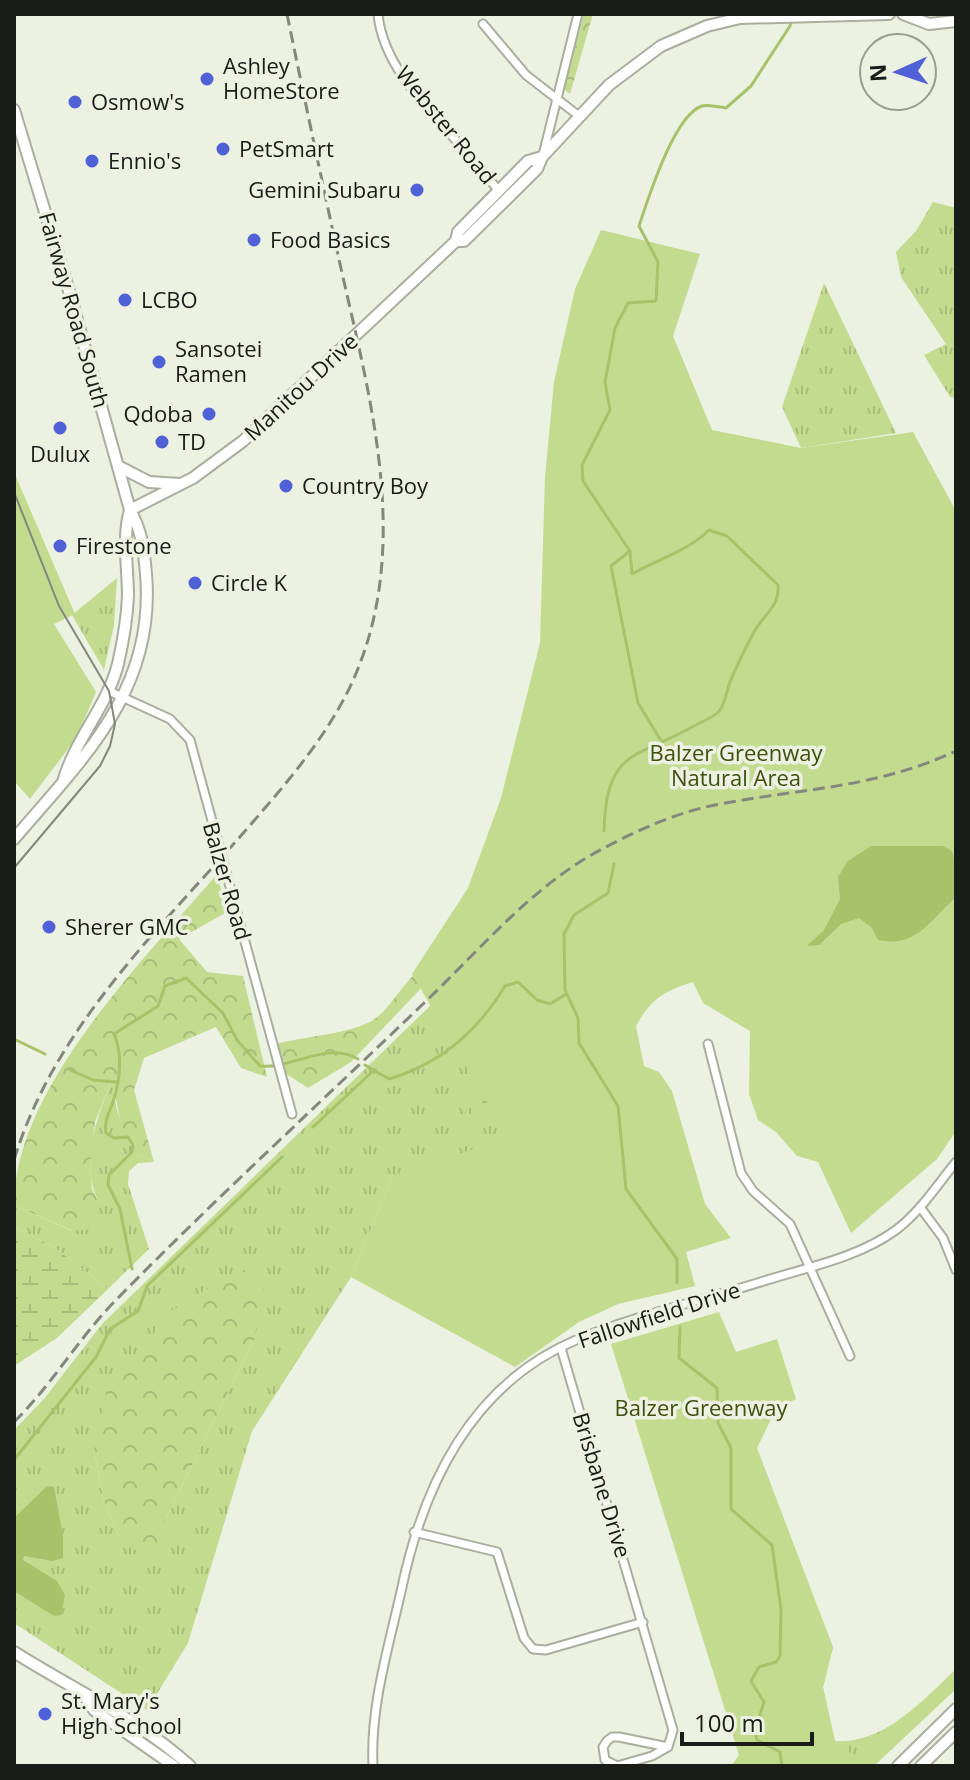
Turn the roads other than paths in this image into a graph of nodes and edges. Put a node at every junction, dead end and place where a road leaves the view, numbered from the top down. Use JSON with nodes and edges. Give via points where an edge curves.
{"nodes":[{"id":1,"x":378,"y":14,"type":"edge"},
{"id":2,"x":578,"y":14,"type":"edge"},
{"id":3,"x":889,"y":14,"type":"edge"},
{"id":4,"x":903,"y":14,"type":"edge"},
{"id":5,"x":817,"y":15,"type":"edge"},
{"id":6,"x":873,"y":15,"type":"edge"},
{"id":7,"x":956,"y":21,"type":"edge"},
{"id":8,"x":483,"y":24,"type":"dead end"},
{"id":9,"x":556,"y":99,"type":"junction"},
{"id":10,"x":14,"y":110,"type":"edge"},
{"id":11,"x":579,"y":116,"type":"junction"},
{"id":12,"x":542,"y":157,"type":"junction"},
{"id":13,"x":499,"y":192,"type":"junction"},
{"id":14,"x":456,"y":241,"type":"junction"},
{"id":15,"x":118,"y":466,"type":"junction"},
{"id":16,"x":182,"y":484,"type":"junction"},
{"id":17,"x":130,"y":510,"type":"junction"},
{"id":18,"x":109,"y":691,"type":"junction"},
{"id":19,"x":125,"y":696,"type":"junction"},
{"id":20,"x":63,"y":782,"type":"junction"},
{"id":21,"x":14,"y":839,"type":"edge"},
{"id":22,"x":708,"y":1044,"type":"dead end"},
{"id":23,"x":292,"y":1114,"type":"dead end"},
{"id":24,"x":956,"y":1162,"type":"edge"},
{"id":25,"x":920,"y":1207,"type":"junction"},
{"id":26,"x":810,"y":1267,"type":"junction"},
{"id":27,"x":956,"y":1270,"type":"edge"},
{"id":28,"x":561,"y":1348,"type":"junction"},
{"id":29,"x":850,"y":1356,"type":"dead end"},
{"id":30,"x":414,"y":1532,"type":"junction"},
{"id":31,"x":643,"y":1622,"type":"junction"},
{"id":32,"x":14,"y":1652,"type":"edge"},
{"id":33,"x":85,"y":1697,"type":"junction"},
{"id":34,"x":956,"y":1709,"type":"edge"},
{"id":35,"x":956,"y":1732,"type":"edge"},
{"id":36,"x":668,"y":1747,"type":"junction"},
{"id":37,"x":174,"y":1766,"type":"edge"},
{"id":38,"x":190,"y":1766,"type":"edge"},
{"id":39,"x":373,"y":1766,"type":"edge"},
{"id":40,"x":898,"y":1766,"type":"edge"},
{"id":41,"x":921,"y":1766,"type":"edge"}],
"edges":[{"from":1,"to":13,"type":"street","name":"Webster Road","via":[[398,72]]},
{"from":2,"to":9,"type":"street"},
{"from":3,"to":6,"type":"main road","name":"Manitou Drive"},
{"from":4,"to":7,"type":"main road","via":[[929,24]]},
{"from":5,"to":6,"type":"main road","name":"Manitou Drive"},
{"from":5,"to":11,"type":"main road","name":"Manitou Drive","via":[[707,26],[631,66]]},
{"from":8,"to":9,"type":"street","via":[[526,75]]},
{"from":9,"to":11,"type":"street"},
{"from":9,"to":12,"type":"street"},
{"from":10,"to":15,"type":"main road","name":"Fairway Road South"},
{"from":11,"to":12,"type":"main road","name":"Manitou Drive"},
{"from":12,"to":13,"type":"main road","name":"Manitou Drive","via":[[528,161]]},
{"from":12,"to":14,"type":"main road","name":"Manitou Drive","via":[[506,202],[464,241]]},
{"from":13,"to":14,"type":"main road","name":"Manitou Drive","via":[[458,232]]},
{"from":14,"to":16,"type":"main road","name":"Manitou Drive","via":[[252,434]]},
{"from":15,"to":16,"type":"main road","via":[[149,482]]},
{"from":15,"to":17,"type":"main road","name":"Fairway Road South"},
{"from":16,"to":17,"type":"main road","name":"Manitou Drive"},
{"from":17,"to":18,"type":"main road","via":[[125,528],[124,632]]},
{"from":17,"to":19,"type":"main road","name":"Fairway Road South","via":[[140,527],[147,589],[145,626]]},
{"from":18,"to":19,"type":"street","name":"Balzer Road"},
{"from":18,"to":20,"type":"main road"},
{"from":19,"to":20,"type":"main road","name":"Fairway Road South","via":[[110,724]]},
{"from":19,"to":23,"type":"street","name":"Balzer Road","via":[[170,719],[190,740]]},
{"from":20,"to":21,"type":"main road","name":"Fairway Road South"},
{"from":22,"to":26,"type":"street","via":[[741,1173],[753,1191],[785,1217]]},
{"from":24,"to":25,"type":"street","name":"Fallowfield Drive"},
{"from":25,"to":26,"type":"street","name":"Fallowfield Drive","via":[[875,1243]]},
{"from":25,"to":27,"type":"street","via":[[943,1238]]},
{"from":26,"to":28,"type":"street","name":"Fallowfield Drive"},
{"from":26,"to":29,"type":"street"},
{"from":28,"to":30,"type":"street","name":"Fallowfield Drive","via":[[509,1383],[468,1426],[437,1476]]},
{"from":28,"to":31,"type":"street","name":"Brisbane Drive"},
{"from":30,"to":31,"type":"street","via":[[497,1552],[524,1638],[533,1649],[546,1650]]},
{"from":30,"to":39,"type":"street","name":"Fallowfield Drive","via":[[378,1696]]},
{"from":31,"to":36,"type":"street","name":"Brisbane Drive","via":[[673,1730]]},
{"from":32,"to":33,"type":"main road"},
{"from":33,"to":37,"type":"main road","via":[[94,1710]]},
{"from":33,"to":38,"type":"main road","via":[[100,1700]]},
{"from":34,"to":40,"type":"main road"},
{"from":35,"to":41,"type":"main road"},
{"from":36,"to":36,"type":"street","via":[[612,1737],[603,1753],[617,1766]]}]}
